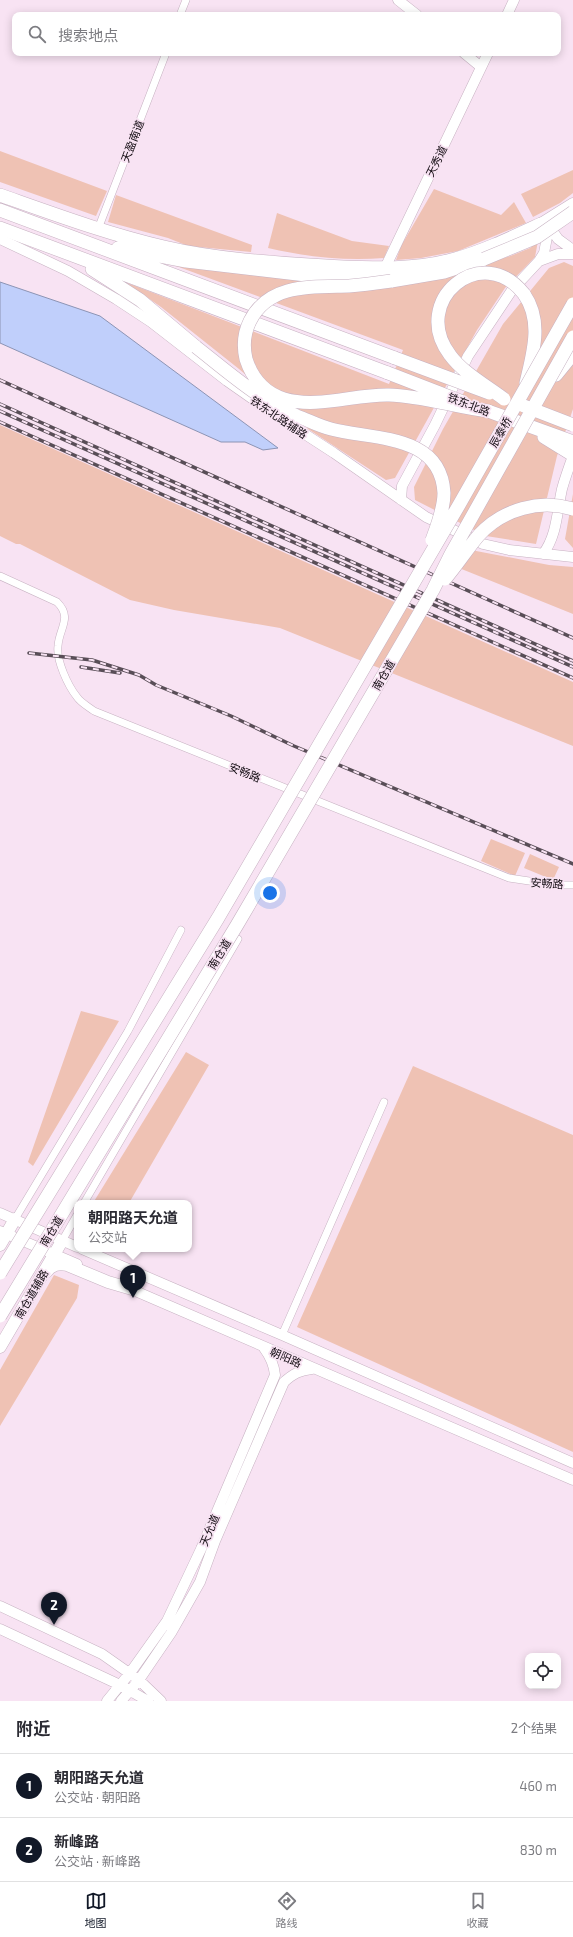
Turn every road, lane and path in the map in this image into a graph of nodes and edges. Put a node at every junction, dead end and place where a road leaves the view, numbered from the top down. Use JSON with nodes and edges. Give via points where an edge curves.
{"nodes":[{"id":1,"x":186,"y":0,"type":"edge"},
{"id":2,"x":398,"y":0,"type":"edge"},
{"id":3,"x":514,"y":0,"type":"edge"},
{"id":4,"x":181,"y":12,"type":"edge"},
{"id":5,"x":413,"y":12,"type":"edge"},
{"id":6,"x":508,"y":12,"type":"edge"},
{"id":7,"x":165,"y":56,"type":"edge"},
{"id":8,"x":468,"y":56,"type":"edge"},
{"id":9,"x":486,"y":56,"type":"edge"},
{"id":10,"x":481,"y":67,"type":"junction"},
{"id":11,"x":0,"y":195,"type":"edge"},
{"id":12,"x":573,"y":204,"type":"edge"},
{"id":13,"x":0,"y":210,"type":"edge"},
{"id":14,"x":573,"y":212,"type":"edge"},
{"id":15,"x":543,"y":222,"type":"junction"},
{"id":16,"x":0,"y":228,"type":"edge"},
{"id":17,"x":98,"y":229,"type":"junction"},
{"id":18,"x":74,"y":238,"type":"junction"},
{"id":19,"x":0,"y":240,"type":"edge"},
{"id":20,"x":40,"y":243,"type":"junction"},
{"id":21,"x":573,"y":250,"type":"edge"},
{"id":22,"x":573,"y":254,"type":"edge"},
{"id":23,"x":539,"y":262,"type":"junction"},
{"id":24,"x":385,"y":268,"type":"junction"},
{"id":25,"x":391,"y":281,"type":"junction"},
{"id":26,"x":573,"y":304,"type":"edge"},
{"id":27,"x":573,"y":337,"type":"edge"},
{"id":28,"x":573,"y":354,"type":"edge"},
{"id":29,"x":525,"y":388,"type":"junction"},
{"id":30,"x":504,"y":399,"type":"junction"},
{"id":31,"x":537,"y":400,"type":"junction"},
{"id":32,"x":488,"y":411,"type":"junction"},
{"id":33,"x":542,"y":413,"type":"junction"},
{"id":34,"x":573,"y":418,"type":"edge"},
{"id":35,"x":573,"y":425,"type":"edge"},
{"id":36,"x":530,"y":427,"type":"junction"},
{"id":37,"x":573,"y":442,"type":"edge"},
{"id":38,"x":573,"y":455,"type":"edge"},
{"id":39,"x":401,"y":500,"type":"junction"},
{"id":40,"x":573,"y":509,"type":"edge"},
{"id":41,"x":543,"y":554,"type":"junction"},
{"id":42,"x":573,"y":557,"type":"edge"},
{"id":43,"x":426,"y":559,"type":"junction"},
{"id":44,"x":0,"y":576,"type":"edge"},
{"id":45,"x":433,"y":590,"type":"junction"},
{"id":46,"x":573,"y":885,"type":"edge"},
{"id":47,"x":181,"y":930,"type":"dead end"},
{"id":48,"x":238,"y":940,"type":"dead end"},
{"id":49,"x":384,"y":1102,"type":"dead end"},
{"id":50,"x":86,"y":1200,"type":"edge"},
{"id":51,"x":0,"y":1213,"type":"edge"},
{"id":52,"x":16,"y":1220,"type":"junction"},
{"id":53,"x":74,"y":1220,"type":"edge"},
{"id":54,"x":3,"y":1232,"type":"edge"},
{"id":55,"x":21,"y":1240,"type":"junction"},
{"id":56,"x":62,"y":1241,"type":"junction"},
{"id":57,"x":0,"y":1245,"type":"edge"},
{"id":58,"x":74,"y":1246,"type":"edge"},
{"id":59,"x":89,"y":1252,"type":"edge"},
{"id":60,"x":55,"y":1254,"type":"junction"},
{"id":61,"x":0,"y":1273,"type":"edge"},
{"id":62,"x":42,"y":1276,"type":"junction"},
{"id":63,"x":132,"y":1289,"type":"junction"},
{"id":64,"x":0,"y":1316,"type":"edge"},
{"id":65,"x":282,"y":1334,"type":"junction"},
{"id":66,"x":262,"y":1346,"type":"junction"},
{"id":67,"x":0,"y":1348,"type":"edge"},
{"id":68,"x":312,"y":1369,"type":"junction"},
{"id":69,"x":573,"y":1463,"type":"edge"},
{"id":70,"x":573,"y":1480,"type":"edge"},
{"id":71,"x":0,"y":1606,"type":"edge"},
{"id":72,"x":0,"y":1629,"type":"edge"},
{"id":73,"x":130,"y":1673,"type":"junction"},
{"id":74,"x":139,"y":1680,"type":"junction"},
{"id":75,"x":120,"y":1685,"type":"junction"},
{"id":76,"x":130,"y":1691,"type":"junction"},
{"id":77,"x":107,"y":1701,"type":"edge"},
{"id":78,"x":121,"y":1701,"type":"edge"},
{"id":79,"x":148,"y":1701,"type":"edge"},
{"id":80,"x":161,"y":1701,"type":"edge"}],
"edges":[{"from":1,"to":4,"type":"street"},
{"from":2,"to":5,"type":"street"},
{"from":3,"to":6,"type":"street"},
{"from":7,"to":17,"type":"street","name":"天盈南道"},
{"from":8,"to":10,"type":"street"},
{"from":9,"to":10,"type":"street","name":"天秀道"},
{"from":10,"to":24,"type":"street","name":"天秀道"},
{"from":11,"to":17,"type":"highway"},
{"from":12,"to":15,"type":"main road"},
{"from":13,"to":18,"type":"highway"},
{"from":14,"to":25,"type":"highway","bridge":true,"via":[[538,237],[503,252],[444,272]]},
{"from":15,"to":21,"type":"street","via":[[558,239]]},
{"from":15,"to":23,"type":"street","via":[[547,242]]},
{"from":15,"to":24,"type":"highway","via":[[498,244],[454,260]]},
{"from":16,"to":20,"type":"highway"},
{"from":17,"to":24,"type":"highway","via":[[195,253],[308,265]]},
{"from":18,"to":25,"type":"highway","bridge":true,"via":[[186,261],[323,277]]},
{"from":18,"to":30,"type":"highway","name":"铁东北路","bridge":true},
{"from":19,"to":39,"type":"street","name":"铁东北路辅路","via":[[68,271],[116,299],[151,322],[227,381]]},
{"from":20,"to":32,"type":"highway","name":"铁东北路","bridge":true},
{"from":20,"to":43,"type":"highway","bridge":true,"via":[[113,281],[166,320],[231,375],[279,408],[331,429],[401,441],[427,456],[439,473],[444,493]]},
{"from":22,"to":23,"type":"street","via":[[558,254]]},
{"from":23,"to":39,"type":"street","via":[[512,290],[468,356],[402,486]]},
{"from":25,"to":32,"type":"highway","bridge":true,"via":[[368,285],[300,288],[278,294],[264,303],[256,310],[250,321],[244,348],[248,365],[258,382],[272,394],[291,400],[329,401],[398,396]]},
{"from":26,"to":29,"type":"highway","name":"辰泰桥","bridge":true},
{"from":27,"to":31,"type":"highway","name":"辰泰桥","bridge":true},
{"from":28,"to":31,"type":"highway","bridge":true},
{"from":29,"to":30,"type":"highway","bridge":true,"via":[[536,334],[527,297],[505,277],[480,273],[466,277],[450,290],[442,301],[438,320],[440,338],[460,366]]},
{"from":29,"to":43,"type":"highway","name":"辰泰桥","bridge":true},
{"from":30,"to":33,"type":"highway","name":"铁东北路","bridge":true},
{"from":31,"to":45,"type":"highway","name":"辰泰桥","bridge":true},
{"from":32,"to":36,"type":"highway","name":"铁东北路","bridge":true},
{"from":33,"to":34,"type":"highway","bridge":true},
{"from":33,"to":35,"type":"highway","name":"铁东北路","bridge":true},
{"from":36,"to":37,"type":"highway","name":"铁东北路"},
{"from":36,"to":38,"type":"highway"},
{"from":38,"to":41,"type":"street","via":[[563,487],[554,534]]},
{"from":39,"to":41,"type":"street","name":"铁东北路辅路","via":[[426,517],[483,544]]},
{"from":40,"to":45,"type":"highway","bridge":true,"via":[[556,505],[538,505],[501,517],[480,534],[452,571]]},
{"from":41,"to":42,"type":"street","name":"铁东北路辅路"},
{"from":43,"to":55,"type":"highway","name":"南仓道","bridge":true,"via":[[218,918]]},
{"from":44,"to":46,"type":"street","name":"安畅路","via":[[57,602],[62,608],[65,618],[57,647],[63,673],[77,698],[94,711],[509,878],[536,883]]},
{"from":45,"to":64,"type":"highway","name":"南仓道","bridge":true,"via":[[237,925]]},
{"from":47,"to":52,"type":"street","via":[[128,1030]]},
{"from":48,"to":50,"type":"street"},
{"from":49,"to":65,"type":"street"},
{"from":51,"to":52,"type":"street"},
{"from":52,"to":54,"type":"main road"},
{"from":52,"to":56,"type":"street"},
{"from":53,"to":56,"type":"street"},
{"from":54,"to":55,"type":"street","name":"朝阳路"},
{"from":54,"to":57,"type":"main road"},
{"from":55,"to":60,"type":"street","name":"朝阳路"},
{"from":55,"to":61,"type":"highway","name":"南仓道","bridge":true},
{"from":56,"to":58,"type":"street"},
{"from":56,"to":60,"type":"main road","name":"南仓道辅路"},
{"from":59,"to":65,"type":"street","name":"朝阳路"},
{"from":60,"to":62,"type":"main road","name":"南仓道辅路"},
{"from":60,"to":63,"type":"street","name":"朝阳路"},
{"from":62,"to":63,"type":"main road","via":[[49,1268],[60,1264]]},
{"from":62,"to":67,"type":"main road","name":"南仓道辅路"},
{"from":63,"to":66,"type":"street","name":"朝阳路"},
{"from":65,"to":69,"type":"street","name":"朝阳路"},
{"from":66,"to":68,"type":"street","name":"朝阳路"},
{"from":66,"to":73,"type":"street","name":"天允道","via":[[270,1355],[275,1375],[167,1622]]},
{"from":68,"to":70,"type":"street","name":"朝阳路"},
{"from":68,"to":74,"type":"street","name":"天允道","via":[[295,1373],[284,1382],[215,1541],[200,1582],[171,1633]]},
{"from":71,"to":73,"type":"street","via":[[102,1654]]},
{"from":72,"to":75,"type":"street"},
{"from":73,"to":74,"type":"street"},
{"from":73,"to":75,"type":"street","name":"天允道"},
{"from":74,"to":76,"type":"street","name":"天允道"},
{"from":74,"to":80,"type":"street"},
{"from":75,"to":76,"type":"street"},
{"from":75,"to":77,"type":"street","name":"天允道"},
{"from":76,"to":78,"type":"street","name":"天允道"},
{"from":76,"to":79,"type":"street"}]}
